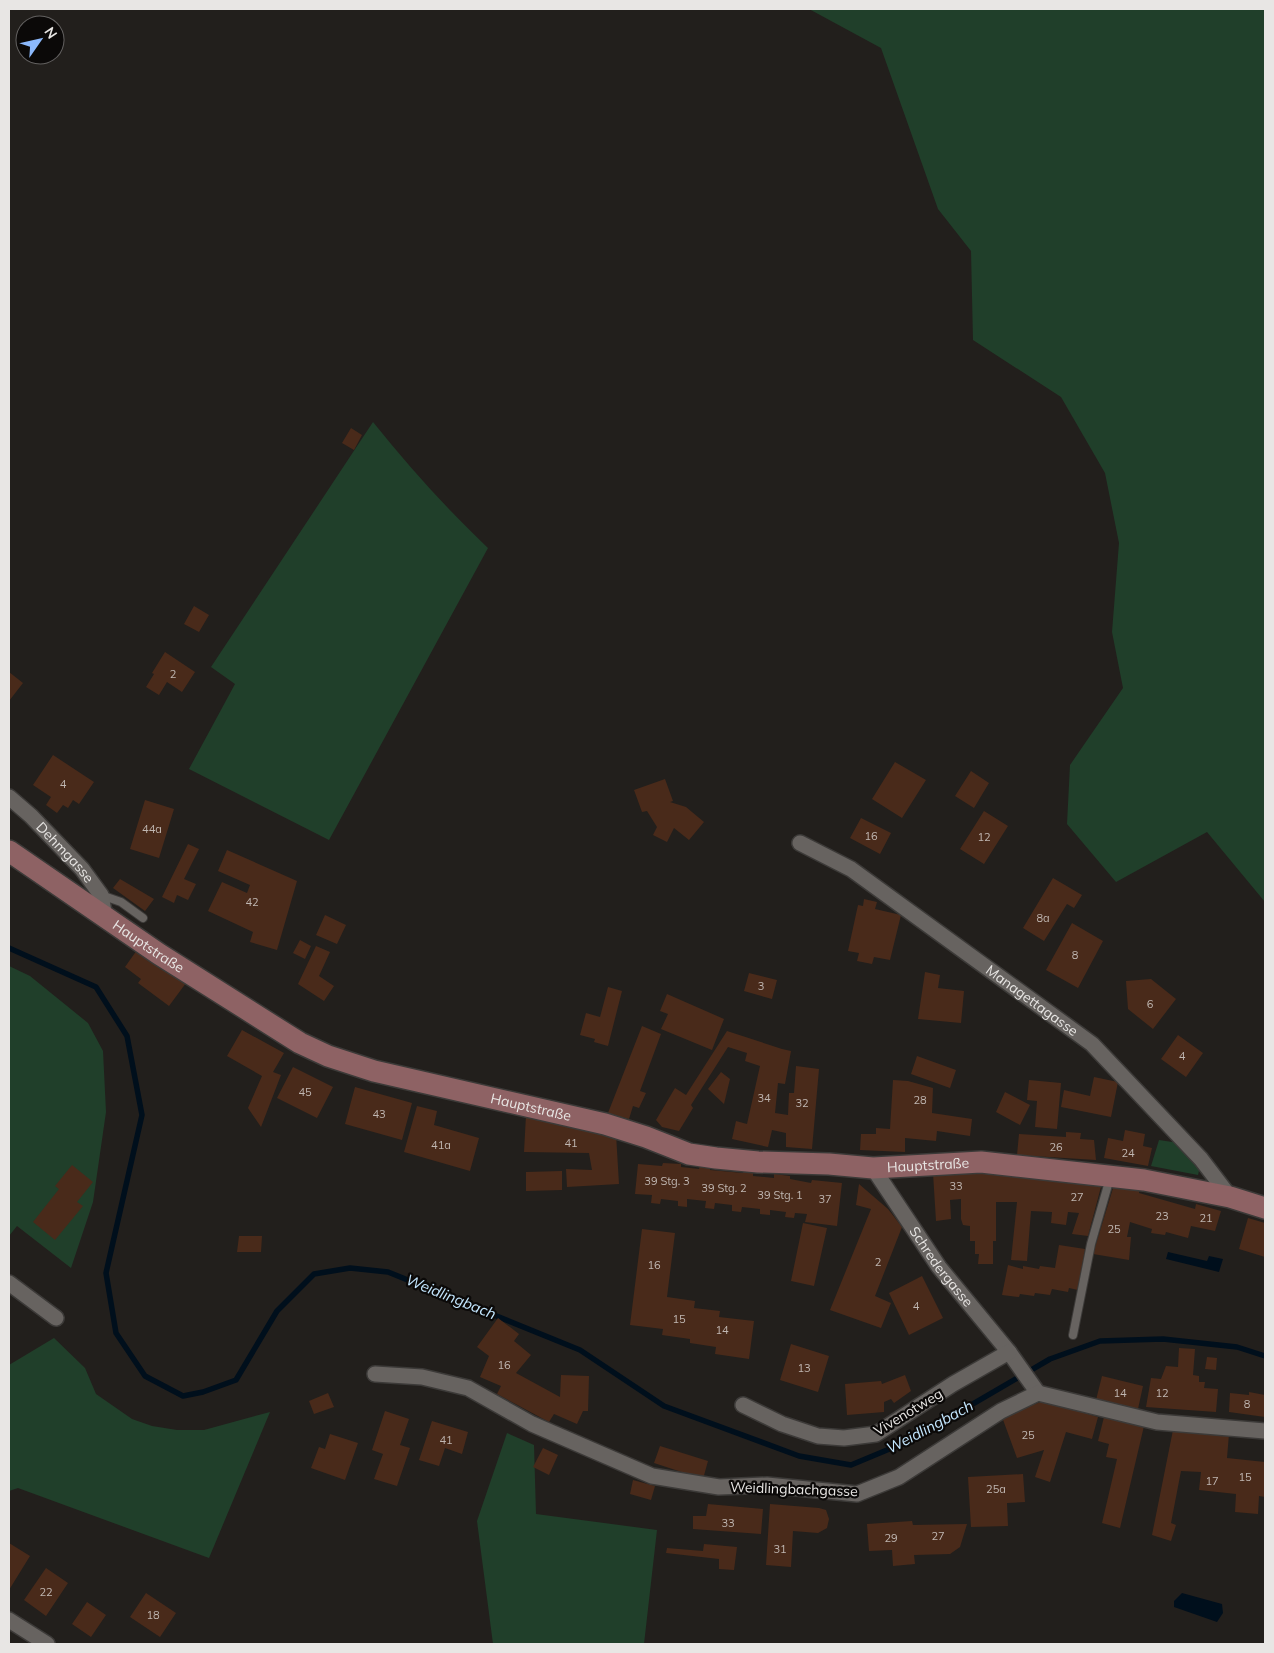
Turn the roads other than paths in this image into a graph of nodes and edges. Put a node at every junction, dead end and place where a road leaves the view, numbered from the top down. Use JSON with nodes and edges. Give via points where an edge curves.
{"nodes":[{"id":1,"x":9,"y":797,"type":"edge"},
{"id":2,"x":800,"y":843,"type":"dead end"},
{"id":3,"x":9,"y":852,"type":"edge"},
{"id":4,"x":101,"y":895,"type":"junction"},
{"id":5,"x":105,"y":917,"type":"junction"},
{"id":6,"x":144,"y":918,"type":"dead end"},
{"id":7,"x":873,"y":1168,"type":"junction"},
{"id":8,"x":1110,"y":1176,"type":"junction"},
{"id":9,"x":1230,"y":1197,"type":"junction"},
{"id":10,"x":1265,"y":1208,"type":"edge"},
{"id":11,"x":9,"y":1283,"type":"edge"},
{"id":12,"x":56,"y":1318,"type":"dead end"},
{"id":13,"x":1074,"y":1336,"type":"dead end"},
{"id":14,"x":1012,"y":1356,"type":"junction"},
{"id":15,"x":376,"y":1374,"type":"dead end"},
{"id":16,"x":1034,"y":1387,"type":"junction"},
{"id":17,"x":743,"y":1405,"type":"dead end"},
{"id":18,"x":1265,"y":1431,"type":"edge"},
{"id":19,"x":9,"y":1620,"type":"edge"},
{"id":20,"x":47,"y":1644,"type":"edge"}],
"edges":[{"from":1,"to":4,"type":"street","name":"Dehmgasse","via":[[82,869]]},
{"from":2,"to":9,"type":"street","name":"Managettagasse","via":[[851,869],[1092,1044],[1201,1159]]},
{"from":3,"to":5,"type":"main road","name":"Hauptstraße"},
{"from":4,"to":5,"type":"street","name":"Dehmgasse"},
{"from":4,"to":6,"type":"lane","via":[[121,902]]},
{"from":5,"to":7,"type":"main road","name":"Hauptstraße","via":[[276,1029],[328,1056],[374,1071],[605,1124],[689,1154],[730,1160]]},
{"from":7,"to":8,"type":"main road","name":"Hauptstraße","via":[[981,1162]]},
{"from":7,"to":14,"type":"street","name":"Schredergasse","via":[[939,1267]]},
{"from":8,"to":9,"type":"main road","name":"Hauptstraße"},
{"from":8,"to":13,"type":"lane","via":[[1091,1244]]},
{"from":9,"to":10,"type":"main road","name":"Hauptstraße"},
{"from":11,"to":12,"type":"street"},
{"from":14,"to":16,"type":"street","name":"Schredergasse"},
{"from":14,"to":17,"type":"street","name":"Vivenotweg","via":[[953,1384],[876,1434],[844,1438],[818,1436],[782,1424]]},
{"from":15,"to":16,"type":"street","name":"Weidlingbachgasse","via":[[422,1377],[468,1388],[532,1424],[652,1476],[719,1487],[767,1485],[857,1494],[899,1477]]},
{"from":16,"to":18,"type":"street","via":[[1157,1422]]},
{"from":19,"to":20,"type":"street"}]}
